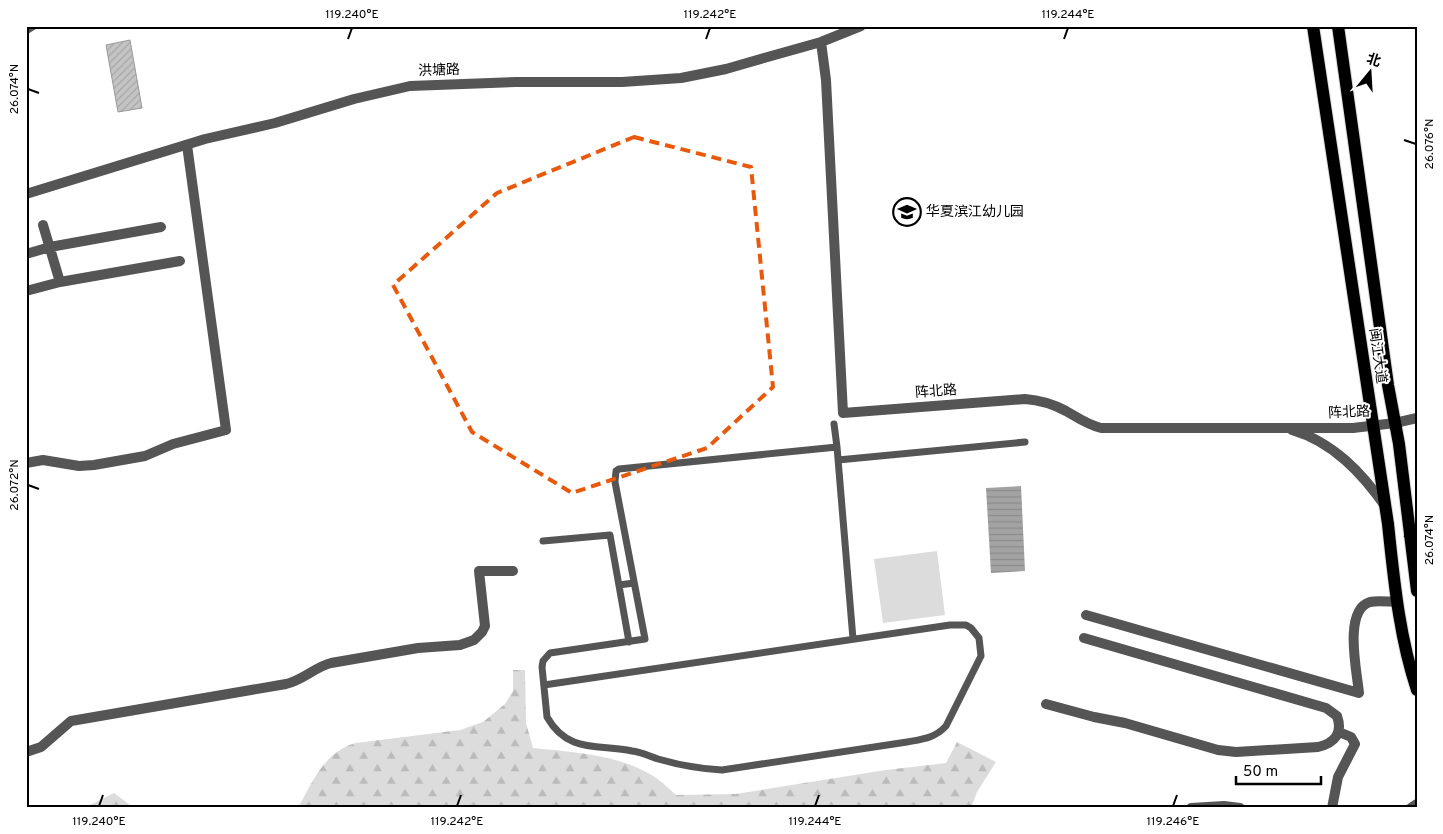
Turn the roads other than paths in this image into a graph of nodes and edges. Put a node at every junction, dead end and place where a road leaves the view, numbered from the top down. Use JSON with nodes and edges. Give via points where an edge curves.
{"nodes":[{"id":1,"x":34,"y":26,"type":"edge"},
{"id":2,"x":861,"y":26,"type":"edge"},
{"id":3,"x":1313,"y":26,"type":"edge"},
{"id":4,"x":1338,"y":26,"type":"edge"},
{"id":5,"x":26,"y":31,"type":"edge"},
{"id":6,"x":821,"y":42,"type":"junction"},
{"id":7,"x":187,"y":145,"type":"junction"},
{"id":8,"x":26,"y":194,"type":"edge"},
{"id":9,"x":44,"y":225,"type":"dead end"},
{"id":10,"x":161,"y":227,"type":"dead end"},
{"id":11,"x":50,"y":247,"type":"junction"},
{"id":12,"x":26,"y":254,"type":"edge"},
{"id":13,"x":180,"y":261,"type":"dead end"},
{"id":14,"x":60,"y":282,"type":"junction"},
{"id":15,"x":26,"y":291,"type":"edge"},
{"id":16,"x":1417,"y":418,"type":"edge"},
{"id":17,"x":1395,"y":423,"type":"junction"},
{"id":18,"x":834,"y":424,"type":"dead end"},
{"id":19,"x":1372,"y":426,"type":"junction"},
{"id":20,"x":1282,"y":428,"type":"junction"},
{"id":21,"x":1025,"y":442,"type":"dead end"},
{"id":22,"x":837,"y":448,"type":"junction"},
{"id":23,"x":838,"y":460,"type":"junction"},
{"id":24,"x":26,"y":463,"type":"edge"},
{"id":25,"x":1385,"y":506,"type":"junction"},
{"id":26,"x":543,"y":540,"type":"dead end"},
{"id":27,"x":513,"y":571,"type":"dead end"},
{"id":28,"x":634,"y":582,"type":"junction"},
{"id":29,"x":619,"y":584,"type":"junction"},
{"id":30,"x":1417,"y":591,"type":"edge"},
{"id":31,"x":1397,"y":602,"type":"junction"},
{"id":32,"x":1086,"y":615,"type":"dead end"},
{"id":33,"x":1084,"y":638,"type":"dead end"},
{"id":34,"x":853,"y":640,"type":"junction"},
{"id":35,"x":629,"y":642,"type":"junction"},
{"id":36,"x":544,"y":685,"type":"junction"},
{"id":37,"x":1417,"y":690,"type":"edge"},
{"id":38,"x":1046,"y":704,"type":"dead end"},
{"id":39,"x":1339,"y":732,"type":"junction"},
{"id":40,"x":26,"y":752,"type":"edge"},
{"id":41,"x":1417,"y":804,"type":"edge"},
{"id":42,"x":1191,"y":808,"type":"edge"},
{"id":43,"x":1240,"y":808,"type":"edge"},
{"id":44,"x":1332,"y":808,"type":"edge"},
{"id":45,"x":1411,"y":808,"type":"edge"}],
"edges":[{"from":1,"to":5,"type":"lane"},
{"from":2,"to":6,"type":"street","name":"洪塘路"},
{"from":3,"to":19,"type":"main road","name":"闽江大道"},
{"from":4,"to":17,"type":"main road","name":"闽江大道"},
{"from":6,"to":7,"type":"street","name":"洪塘路","via":[[726,69],[662,80],[410,86]]},
{"from":6,"to":20,"type":"street","name":"阵北路","via":[[826,80],[843,413],[1025,399],[1052,404],[1101,428]]},
{"from":7,"to":8,"type":"street","name":"洪塘路"},
{"from":7,"to":24,"type":"street","via":[[226,430],[172,444],[145,456],[94,465],[44,460]]},
{"from":9,"to":11,"type":"street"},
{"from":10,"to":11,"type":"street"},
{"from":11,"to":12,"type":"street"},
{"from":11,"to":14,"type":"street"},
{"from":13,"to":14,"type":"street"},
{"from":14,"to":15,"type":"street"},
{"from":16,"to":17,"type":"street","name":"阵北路"},
{"from":17,"to":19,"type":"street","name":"阵北路"},
{"from":17,"to":30,"type":"main road","name":"闽江大道"},
{"from":18,"to":22,"type":"lane"},
{"from":19,"to":20,"type":"street","name":"阵北路"},
{"from":19,"to":25,"type":"main road","name":"闽江大道"},
{"from":20,"to":25,"type":"street","via":[[1308,436],[1338,454],[1360,474]]},
{"from":21,"to":23,"type":"lane"},
{"from":22,"to":23,"type":"lane"},
{"from":22,"to":28,"type":"lane","via":[[619,468],[615,482]]},
{"from":23,"to":34,"type":"lane"},
{"from":25,"to":31,"type":"main road","name":"闽江大道"},
{"from":26,"to":29,"type":"lane","via":[[610,535]]},
{"from":27,"to":40,"type":"street","via":[[479,571],[485,626],[479,636],[468,643],[332,663],[286,684],[71,721],[40,748]]},
{"from":28,"to":29,"type":"lane"},
{"from":28,"to":35,"type":"lane","via":[[645,639]]},
{"from":29,"to":35,"type":"lane"},
{"from":31,"to":32,"type":"street","via":[[1370,602],[1356,616],[1353,633],[1358,693]]},
{"from":31,"to":37,"type":"main road","name":"闽江大道"},
{"from":33,"to":39,"type":"street","via":[[1326,708],[1337,716]]},
{"from":34,"to":36,"type":"lane"},
{"from":34,"to":36,"type":"lane","via":[[966,625],[978,638],[981,656],[946,726],[936,735],[722,770],[674,763],[634,751],[577,743],[551,724],[545,710]]},
{"from":35,"to":36,"type":"lane","via":[[550,653],[543,661]]},
{"from":38,"to":39,"type":"street","via":[[1226,751],[1318,747],[1336,739]]},
{"from":39,"to":44,"type":"street","via":[[1351,737],[1354,744],[1338,777]]},
{"from":41,"to":45,"type":"street"},
{"from":42,"to":43,"type":"street"}]}
